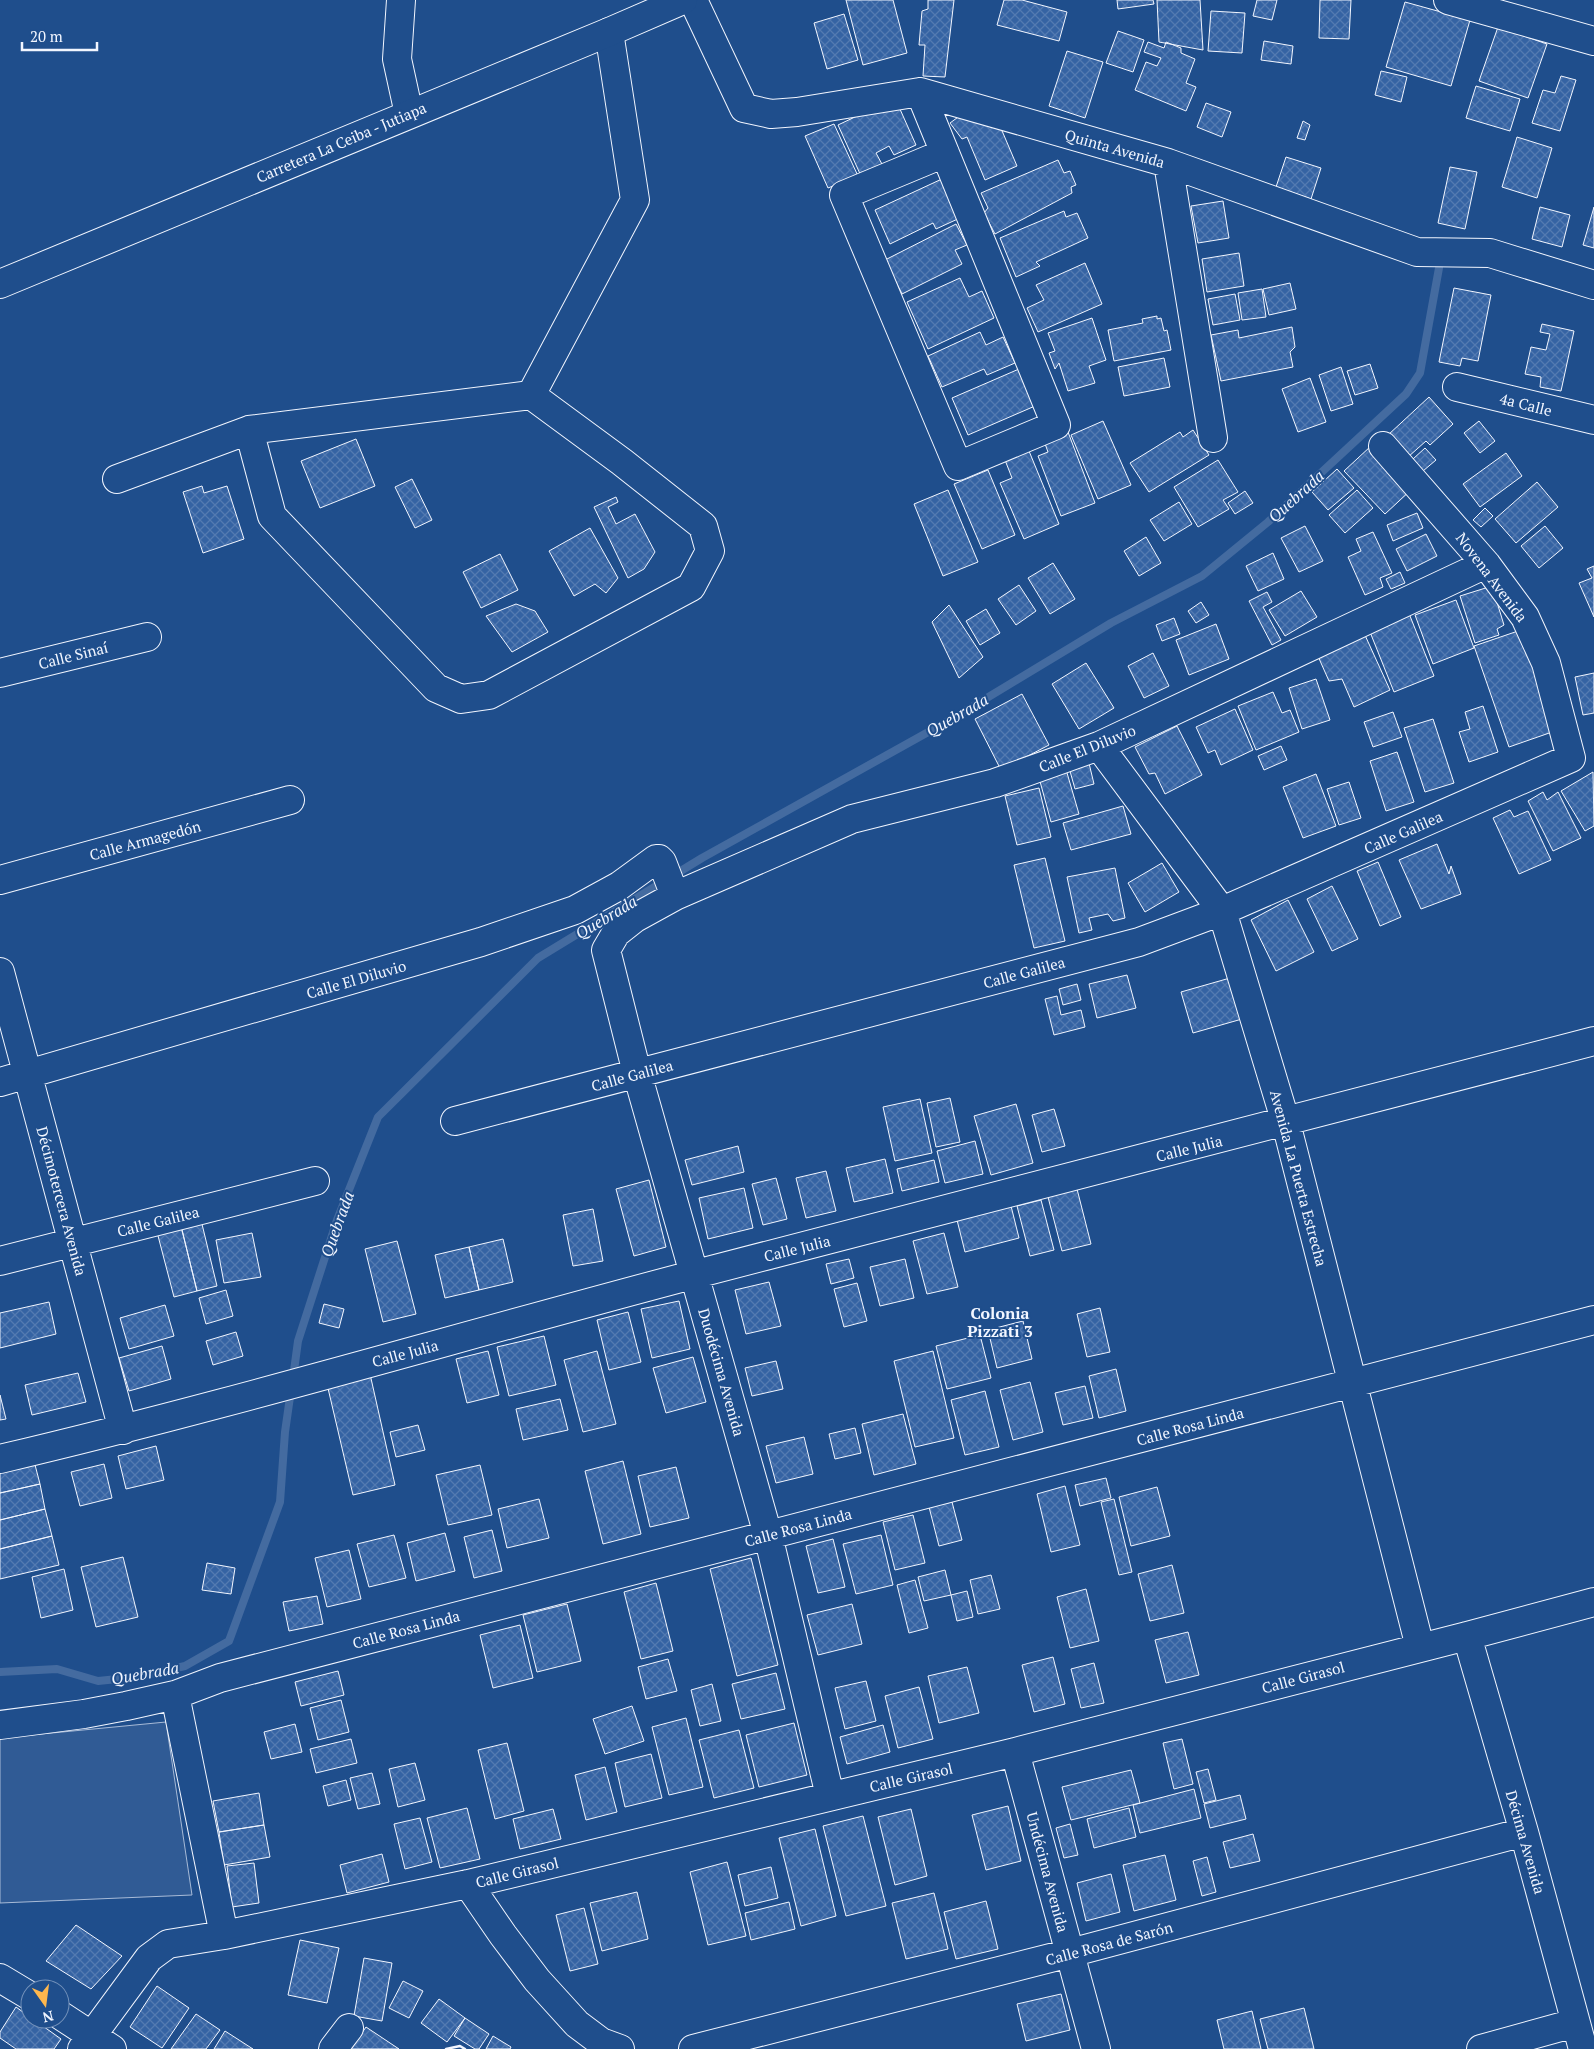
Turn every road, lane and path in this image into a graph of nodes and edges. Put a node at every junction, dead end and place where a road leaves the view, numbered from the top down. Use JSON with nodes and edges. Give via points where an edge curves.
{"nodes":[{"id":1,"x":401,"y":0,"type":"edge"},
{"id":2,"x":683,"y":0,"type":"edge"},
{"id":3,"x":1448,"y":0,"type":"edge"},
{"id":4,"x":609,"y":32,"type":"junction"},
{"id":5,"x":1594,"y":41,"type":"edge"},
{"id":6,"x":920,"y":92,"type":"junction"},
{"id":7,"x":409,"y":114,"type":"junction"},
{"id":8,"x":945,"y":152,"type":"junction"},
{"id":9,"x":1168,"y":163,"type":"junction"},
{"id":10,"x":0,"y":284,"type":"edge"},
{"id":11,"x":1594,"y":285,"type":"edge"},
{"id":12,"x":1457,"y":387,"type":"dead end"},
{"id":13,"x":531,"y":395,"type":"junction"},
{"id":14,"x":1594,"y":420,"type":"edge"},
{"id":15,"x":249,"y":430,"type":"junction"},
{"id":16,"x":1213,"y":438,"type":"dead end"},
{"id":17,"x":1383,"y":446,"type":"dead end"},
{"id":18,"x":117,"y":479,"type":"dead end"},
{"id":19,"x":1486,"y":564,"type":"junction"},
{"id":20,"x":147,"y":637,"type":"dead end"},
{"id":21,"x":0,"y":673,"type":"edge"},
{"id":22,"x":1099,"y":746,"type":"junction"},
{"id":23,"x":1571,"y":758,"type":"joint"},
{"id":24,"x":290,"y":800,"type":"dead end"},
{"id":25,"x":0,"y":880,"type":"edge"},
{"id":26,"x":674,"y":892,"type":"junction"},
{"id":27,"x":1222,"y":911,"type":"junction"},
{"id":28,"x":606,"y":950,"type":"joint"},
{"id":29,"x":0,"y":972,"type":"edge"},
{"id":30,"x":1594,"y":1041,"type":"edge"},
{"id":31,"x":638,"y":1073,"type":"junction"},
{"id":32,"x":28,"y":1075,"type":"junction"},
{"id":33,"x":0,"y":1082,"type":"edge"},
{"id":34,"x":455,"y":1122,"type":"dead end"},
{"id":35,"x":1286,"y":1123,"type":"junction"},
{"id":36,"x":315,"y":1181,"type":"dead end"},
{"id":37,"x":73,"y":1243,"type":"junction"},
{"id":38,"x":0,"y":1261,"type":"edge"},
{"id":39,"x":695,"y":1274,"type":"junction"},
{"id":40,"x":1594,"y":1320,"type":"edge"},
{"id":41,"x":1352,"y":1384,"type":"junction"},
{"id":42,"x":123,"y":1430,"type":"junction"},
{"id":43,"x":0,"y":1459,"type":"edge"},
{"id":44,"x":768,"y":1535,"type":"junction"},
{"id":45,"x":1594,"y":1602,"type":"edge"},
{"id":46,"x":1467,"y":1636,"type":"junction"},
{"id":47,"x":1420,"y":1647,"type":"junction"},
{"id":48,"x":175,"y":1695,"type":"junction"},
{"id":49,"x":0,"y":1725,"type":"edge"},
{"id":50,"x":1015,"y":1752,"type":"junction"},
{"id":51,"x":830,"y":1796,"type":"junction"},
{"id":52,"x":1524,"y":1832,"type":"junction"},
{"id":53,"x":468,"y":1884,"type":"junction"},
{"id":54,"x":224,"y":1935,"type":"junction"},
{"id":55,"x":1070,"y":1953,"type":"junction"},
{"id":56,"x":0,"y":1978,"type":"edge"},
{"id":57,"x":20,"y":1990,"type":"edge"},
{"id":58,"x":70,"y":2023,"type":"edge"},
{"id":59,"x":1575,"y":2023,"type":"junction"},
{"id":60,"x":96,"y":2044,"type":"edge"},
{"id":61,"x":620,"y":2049,"type":"edge"},
{"id":62,"x":693,"y":2049,"type":"edge"},
{"id":63,"x":1096,"y":2049,"type":"edge"},
{"id":64,"x":1481,"y":2049,"type":"edge"},
{"id":65,"x":1583,"y":2049,"type":"edge"}],
"edges":[{"from":1,"to":7,"type":"street","via":[[397,59]]},
{"from":2,"to":4,"type":"street","name":"Carretera La Ceiba - Jutiapa"},
{"from":2,"to":6,"type":"street","name":"Quinta Avenida","via":[[744,108],[771,114],[797,112]]},
{"from":3,"to":5,"type":"street"},
{"from":4,"to":7,"type":"street","name":"Carretera La Ceiba - Jutiapa"},
{"from":4,"to":13,"type":"street","via":[[635,200]]},
{"from":6,"to":8,"type":"street"},
{"from":6,"to":9,"type":"street","name":"Quinta Avenida"},
{"from":7,"to":10,"type":"street","name":"Carretera La Ceiba - Jutiapa"},
{"from":8,"to":8,"type":"street","via":[[1056,425],[958,466],[844,195]]},
{"from":9,"to":11,"type":"street","name":"Quinta Avenida","via":[[1417,252],[1490,253]]},
{"from":9,"to":16,"type":"street"},
{"from":12,"to":14,"type":"street","name":"4a Calle"},
{"from":13,"to":15,"type":"street"},
{"from":13,"to":15,"type":"street","via":[[702,526],[710,551],[691,587],[489,694],[461,699],[436,688],[272,516]]},
{"from":15,"to":18,"type":"street"},
{"from":17,"to":19,"type":"street","name":"Novena Avenida"},
{"from":19,"to":22,"type":"street","name":"Calle El Diluvio"},
{"from":19,"to":23,"type":"street","name":"Novena Avenida","via":[[1529,624],[1546,663]]},
{"from":20,"to":21,"type":"street","name":"Calle Sinaí"},
{"from":22,"to":26,"type":"street","name":"Calle El Diluvio","via":[[995,783],[852,819]]},
{"from":22,"to":27,"type":"street","name":"Avenida La Puerta Estrecha"},
{"from":23,"to":27,"type":"street","name":"Calle Galilea"},
{"from":24,"to":25,"type":"street","name":"Calle Armagedón"},
{"from":26,"to":28,"type":"street","name":"Calle El Diluvio","via":[[616,933]]},
{"from":26,"to":32,"type":"street","name":"Calle El Diluvio","via":[[659,858],[619,886],[575,910],[481,942]]},
{"from":27,"to":31,"type":"street","name":"Calle Galilea","via":[[1139,942]]},
{"from":27,"to":35,"type":"street","name":"Avenida La Puerta Estrecha"},
{"from":28,"to":31,"type":"street","name":"Duodécima Avenida"},
{"from":29,"to":32,"type":"street","name":"Décimotercera Avenida"},
{"from":30,"to":35,"type":"street","name":"Calle Julia"},
{"from":31,"to":34,"type":"street","name":"Calle Galilea"},
{"from":31,"to":39,"type":"street","name":"Duodécima Avenida"},
{"from":32,"to":33,"type":"street","name":"Calle El Diluvio"},
{"from":32,"to":37,"type":"street","name":"Décimotercera Avenida"},
{"from":35,"to":39,"type":"street","name":"Calle Julia"},
{"from":35,"to":41,"type":"street","name":"Avenida La Puerta Estrecha"},
{"from":36,"to":37,"type":"street","name":"Calle Galilea"},
{"from":37,"to":38,"type":"street","name":"Calle Galilea"},
{"from":37,"to":42,"type":"street","name":"Décimotercera Avenida"},
{"from":39,"to":42,"type":"street","name":"Calle Julia"},
{"from":39,"to":44,"type":"street","name":"Duodécima Avenida"},
{"from":40,"to":41,"type":"street","name":"Calle Rosa Linda"},
{"from":41,"to":44,"type":"street","name":"Calle Rosa Linda"},
{"from":41,"to":47,"type":"street","name":"Avenida La Puerta Estrecha"},
{"from":42,"to":43,"type":"street","name":"Calle Julia"},
{"from":44,"to":48,"type":"street","name":"Calle Rosa Linda","via":[[220,1678]]},
{"from":44,"to":51,"type":"street","name":"Duodécima Avenida"},
{"from":45,"to":46,"type":"street","name":"Calle Girasol"},
{"from":46,"to":47,"type":"street","name":"Calle Girasol"},
{"from":46,"to":52,"type":"street","name":"Décima Avenida"},
{"from":47,"to":50,"type":"street","name":"Calle Girasol"},
{"from":48,"to":49,"type":"street","name":"Calle Rosa Linda","via":[[84,1714]]},
{"from":48,"to":54,"type":"street"},
{"from":50,"to":51,"type":"street","name":"Calle Girasol"},
{"from":50,"to":55,"type":"street","name":"Undécima Avenida"},
{"from":51,"to":53,"type":"street","name":"Calle Girasol"},
{"from":52,"to":55,"type":"street","name":"Calle Rosa de Sarón"},
{"from":52,"to":59,"type":"street","name":"Décima Avenida"},
{"from":53,"to":54,"type":"street","name":"Calle Girasol"},
{"from":53,"to":61,"type":"street","via":[[520,1957],[577,2024],[601,2042]]},
{"from":54,"to":60,"type":"street","name":"Calle Girasol","via":[[168,1944],[149,1958]]},
{"from":55,"to":62,"type":"street","name":"Calle Rosa de Sarón"},
{"from":55,"to":63,"type":"street","name":"Undécima Avenida"},
{"from":56,"to":57,"type":"street"},
{"from":58,"to":60,"type":"street"},
{"from":59,"to":64,"type":"street"},
{"from":59,"to":65,"type":"street","name":"Décima Avenida"}]}
